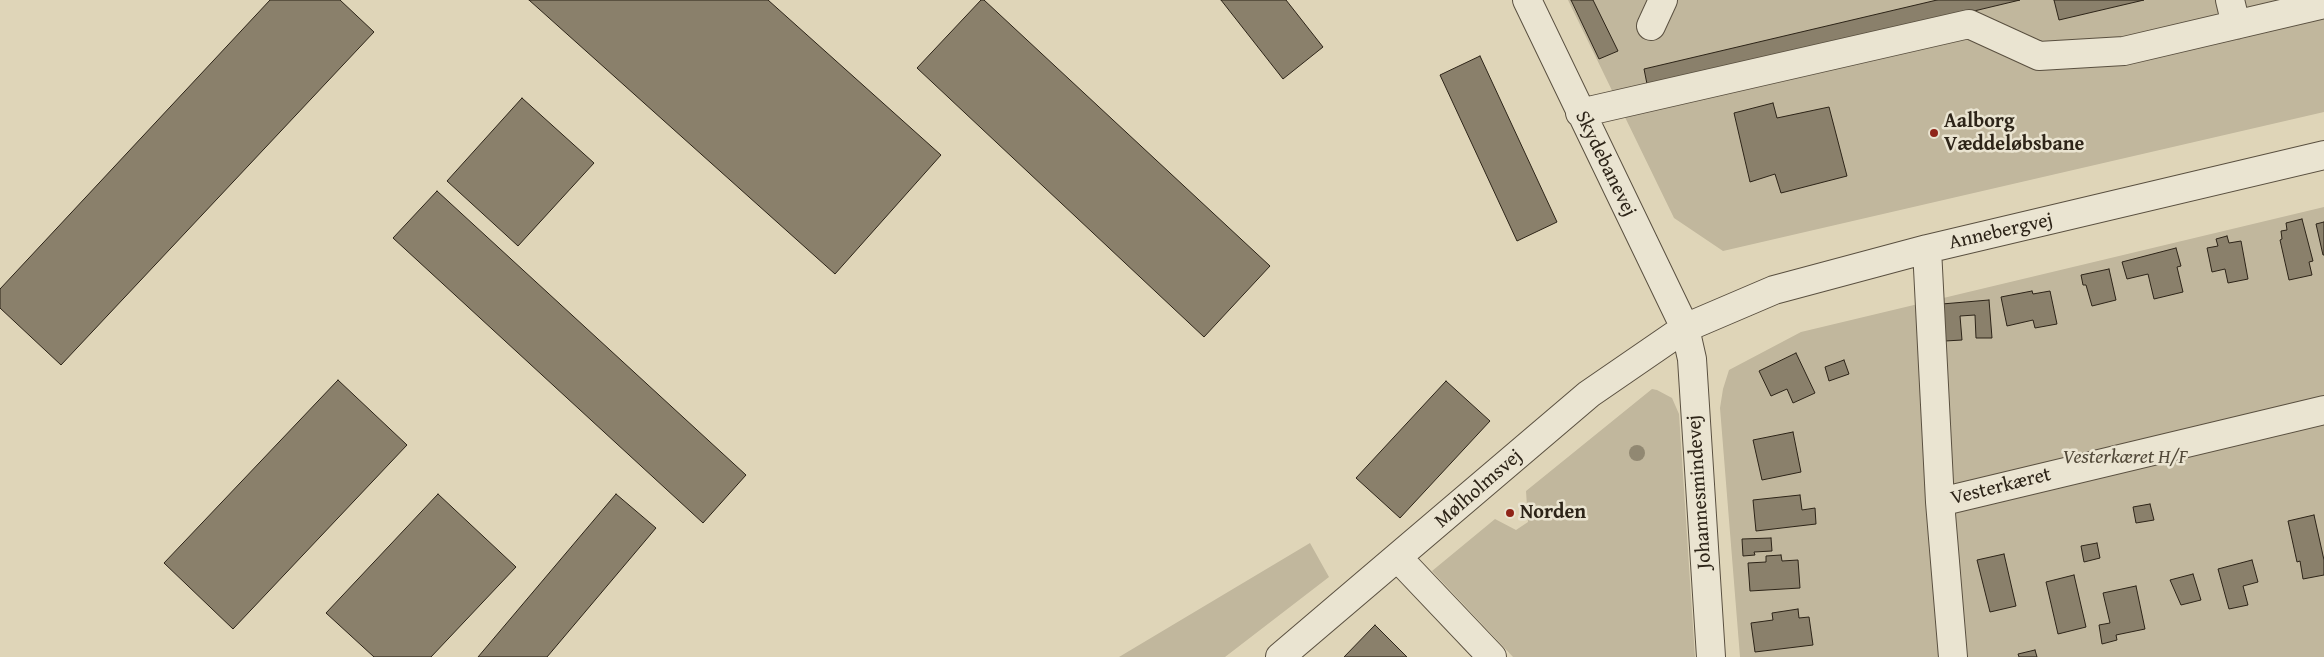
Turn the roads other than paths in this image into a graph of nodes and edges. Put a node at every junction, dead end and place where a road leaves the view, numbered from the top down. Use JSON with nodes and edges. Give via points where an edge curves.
{"nodes":[{"id":1,"x":1527,"y":0,"type":"edge"},
{"id":2,"x":1663,"y":0,"type":"edge"},
{"id":3,"x":2324,"y":4,"type":"edge"},
{"id":4,"x":2233,"y":12,"type":"edge"},
{"id":5,"x":1651,"y":26,"type":"dead end"},
{"id":6,"x":1580,"y":113,"type":"junction"},
{"id":7,"x":2324,"y":155,"type":"edge"},
{"id":8,"x":1927,"y":249,"type":"junction"},
{"id":9,"x":1685,"y":328,"type":"junction"},
{"id":10,"x":2324,"y":410,"type":"edge"},
{"id":11,"x":1940,"y":502,"type":"junction"},
{"id":12,"x":1398,"y":558,"type":"junction"},
{"id":13,"x":1280,"y":657,"type":"edge"},
{"id":14,"x":1492,"y":657,"type":"edge"},
{"id":15,"x":1711,"y":657,"type":"edge"},
{"id":16,"x":1953,"y":657,"type":"edge"}],
"edges":[{"from":1,"to":6,"type":"street","name":"Skydebanevej"},
{"from":2,"to":5,"type":"street"},
{"from":3,"to":4,"type":"street"},
{"from":4,"to":6,"type":"street","via":[[2124,51],[2039,56],[1969,24]]},
{"from":6,"to":9,"type":"street","name":"Skydebanevej"},
{"from":7,"to":8,"type":"street","name":"Annebergvej"},
{"from":8,"to":9,"type":"street","name":"Annebergvej","via":[[1774,290]]},
{"from":8,"to":11,"type":"street","name":"Vesterkæret"},
{"from":9,"to":12,"type":"street","name":"Mølholmsvej","via":[[1589,394]]},
{"from":9,"to":15,"type":"street","name":"Johannesmindevej","via":[[1692,359]]},
{"from":10,"to":11,"type":"street","name":"Vesterkæret"},
{"from":11,"to":16,"type":"street","name":"Vesterkæret"},
{"from":12,"to":13,"type":"street","name":"Mølholmsvej"},
{"from":12,"to":14,"type":"street"}]}
